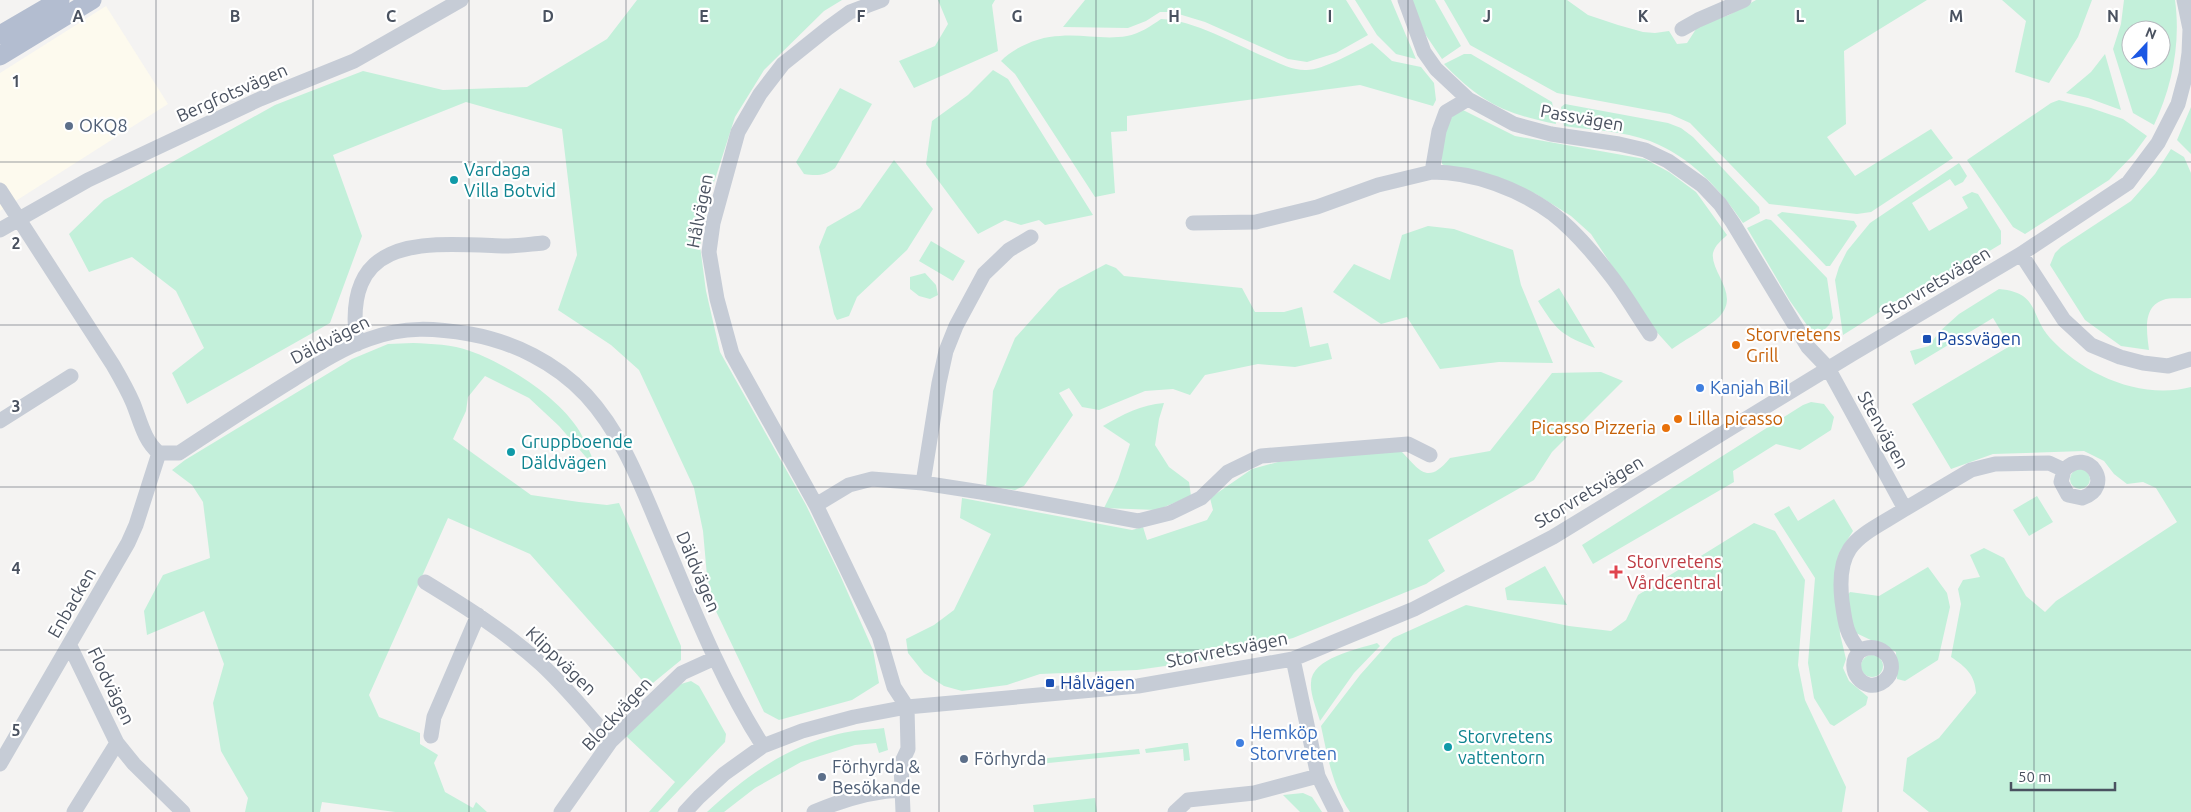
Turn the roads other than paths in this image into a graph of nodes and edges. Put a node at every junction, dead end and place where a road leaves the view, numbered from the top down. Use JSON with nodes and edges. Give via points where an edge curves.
{"nodes":[{"id":1,"x":60,"y":0,"type":"edge"},
{"id":2,"x":92,"y":0,"type":"edge"},
{"id":3,"x":461,"y":0,"type":"edge"},
{"id":4,"x":882,"y":0,"type":"edge"},
{"id":5,"x":1405,"y":0,"type":"edge"},
{"id":6,"x":1744,"y":0,"type":"edge"},
{"id":7,"x":2184,"y":0,"type":"edge"},
{"id":8,"x":1682,"y":29,"type":"dead end"},
{"id":9,"x":0,"y":35,"type":"edge"},
{"id":10,"x":0,"y":56,"type":"edge"},
{"id":11,"x":1468,"y":99,"type":"junction"},
{"id":12,"x":1432,"y":172,"type":"junction"},
{"id":13,"x":0,"y":190,"type":"edge"},
{"id":14,"x":18,"y":218,"type":"junction"},
{"id":15,"x":1193,"y":223,"type":"dead end"},
{"id":16,"x":0,"y":230,"type":"edge"},
{"id":17,"x":1031,"y":237,"type":"dead end"},
{"id":18,"x":543,"y":243,"type":"dead end"},
{"id":19,"x":2021,"y":254,"type":"junction"},
{"id":20,"x":1650,"y":334,"type":"dead end"},
{"id":21,"x":357,"y":344,"type":"junction"},
{"id":22,"x":2191,"y":359,"type":"edge"},
{"id":23,"x":1828,"y":368,"type":"junction"},
{"id":24,"x":71,"y":376,"type":"dead end"},
{"id":25,"x":0,"y":421,"type":"edge"},
{"id":26,"x":159,"y":454,"type":"junction"},
{"id":27,"x":1430,"y":455,"type":"dead end"},
{"id":28,"x":2064,"y":470,"type":"dead end"},
{"id":29,"x":923,"y":483,"type":"junction"},
{"id":30,"x":816,"y":505,"type":"junction"},
{"id":31,"x":1905,"y":509,"type":"junction"},
{"id":32,"x":425,"y":582,"type":"dead end"},
{"id":33,"x":478,"y":615,"type":"junction"},
{"id":34,"x":70,"y":646,"type":"junction"},
{"id":35,"x":1860,"y":651,"type":"dead end"},
{"id":36,"x":715,"y":658,"type":"junction"},
{"id":37,"x":1292,"y":659,"type":"junction"},
{"id":38,"x":907,"y":707,"type":"junction"},
{"id":39,"x":431,"y":736,"type":"dead end"},
{"id":40,"x":611,"y":742,"type":"junction"},
{"id":41,"x":117,"y":743,"type":"junction"},
{"id":42,"x":764,"y":746,"type":"junction"},
{"id":43,"x":0,"y":764,"type":"edge"},
{"id":44,"x":1318,"y":776,"type":"junction"},
{"id":45,"x":902,"y":790,"type":"junction"},
{"id":46,"x":74,"y":812,"type":"edge"},
{"id":47,"x":182,"y":812,"type":"edge"},
{"id":48,"x":561,"y":812,"type":"edge"},
{"id":49,"x":685,"y":812,"type":"edge"},
{"id":50,"x":814,"y":812,"type":"edge"},
{"id":51,"x":903,"y":812,"type":"edge"},
{"id":52,"x":1174,"y":812,"type":"edge"},
{"id":53,"x":1336,"y":812,"type":"edge"}],
"edges":[{"from":1,"to":9,"type":"main road"},
{"from":2,"to":10,"type":"main road"},
{"from":3,"to":14,"type":"street","name":"Bergfotsvägen","via":[[354,61],[260,99],[88,180]]},
{"from":4,"to":30,"type":"street","name":"Hålvägen","via":[[850,12],[828,28],[783,64],[760,94],[738,132],[713,224],[709,252],[717,299],[732,354]]},
{"from":5,"to":11,"type":"street","name":"Passvägen","via":[[1428,57]]},
{"from":6,"to":8,"type":"street"},
{"from":7,"to":19,"type":"street","name":"Storvretsvägen","via":[[2190,29],[2186,74],[2178,104],[2161,137],[2128,183]]},
{"from":11,"to":12,"type":"street","via":[[1446,112]]},
{"from":11,"to":23,"type":"street","name":"Passvägen","via":[[1514,124],[1551,134],[1645,150],[1687,173],[1720,204],[1746,241],[1808,347]]},
{"from":12,"to":15,"type":"street","via":[[1256,222]]},
{"from":12,"to":20,"type":"street","via":[[1454,172],[1485,180],[1521,195],[1554,215],[1612,278]]},
{"from":13,"to":14,"type":"street"},
{"from":14,"to":16,"type":"street","name":"Bergfotsvägen"},
{"from":14,"to":26,"type":"street","via":[[113,364],[146,436]]},
{"from":17,"to":29,"type":"street","via":[[1009,250],[984,274],[956,326],[939,383]]},
{"from":18,"to":21,"type":"street","via":[[507,246],[442,244],[384,256],[372,266],[358,290],[353,320]]},
{"from":19,"to":22,"type":"street","via":[[2064,320],[2091,345],[2144,363],[2168,366]]},
{"from":19,"to":23,"type":"street","name":"Storvretsvägen"},
{"from":21,"to":26,"type":"street","name":"Däldvägen","via":[[318,364],[178,453]]},
{"from":21,"to":36,"type":"street","name":"Däldvägen","via":[[408,328],[452,331],[505,343],[526,352],[562,374],[586,395],[617,439],[641,486]]},
{"from":23,"to":31,"type":"street","name":"Stenvägen"},
{"from":23,"to":37,"type":"street","name":"Storvretsvägen","via":[[1553,537],[1414,609]]},
{"from":24,"to":25,"type":"street"},
{"from":26,"to":34,"type":"street","name":"Enbacken","via":[[136,525]]},
{"from":27,"to":29,"type":"street","via":[[1408,444],[1261,456],[1228,472],[1200,498],[1170,513],[1138,521]]},
{"from":28,"to":31,"type":"street","via":[[2049,463],[1995,464],[1971,470]]},
{"from":29,"to":30,"type":"street","via":[[872,479],[849,485]]},
{"from":30,"to":38,"type":"street","name":"Hålvägen","via":[[878,636],[894,687]]},
{"from":31,"to":35,"type":"street","via":[[1859,538],[1842,561],[1840,580],[1846,630]]},
{"from":32,"to":33,"type":"street","name":"Klippvägen"},
{"from":33,"to":39,"type":"street","via":[[434,717]]},
{"from":33,"to":40,"type":"street","name":"Klippvägen","via":[[541,664]]},
{"from":34,"to":41,"type":"street","name":"Flodvägen"},
{"from":34,"to":43,"type":"street","name":"Enbacken"},
{"from":36,"to":40,"type":"street","name":"Blockvägen","via":[[682,673]]},
{"from":36,"to":42,"type":"street","name":"Däldvägen"},
{"from":37,"to":38,"type":"street","name":"Storvretsvägen","via":[[1138,686]]},
{"from":37,"to":44,"type":"street"},
{"from":38,"to":42,"type":"street","name":"Storvretsvägen","via":[[802,731]]},
{"from":38,"to":45,"type":"street","via":[[908,749],[900,764]]},
{"from":40,"to":48,"type":"street","name":"Blockvägen"},
{"from":41,"to":46,"type":"street","name":"Flodvägen"},
{"from":41,"to":47,"type":"street","name":"Flodvägen"},
{"from":42,"to":49,"type":"street","name":"Storvretsvägen","via":[[724,774]]},
{"from":44,"to":52,"type":"street","via":[[1254,792],[1188,800]]},
{"from":44,"to":53,"type":"street"},
{"from":45,"to":50,"type":"street","via":[[883,791]]},
{"from":45,"to":51,"type":"street"}]}
